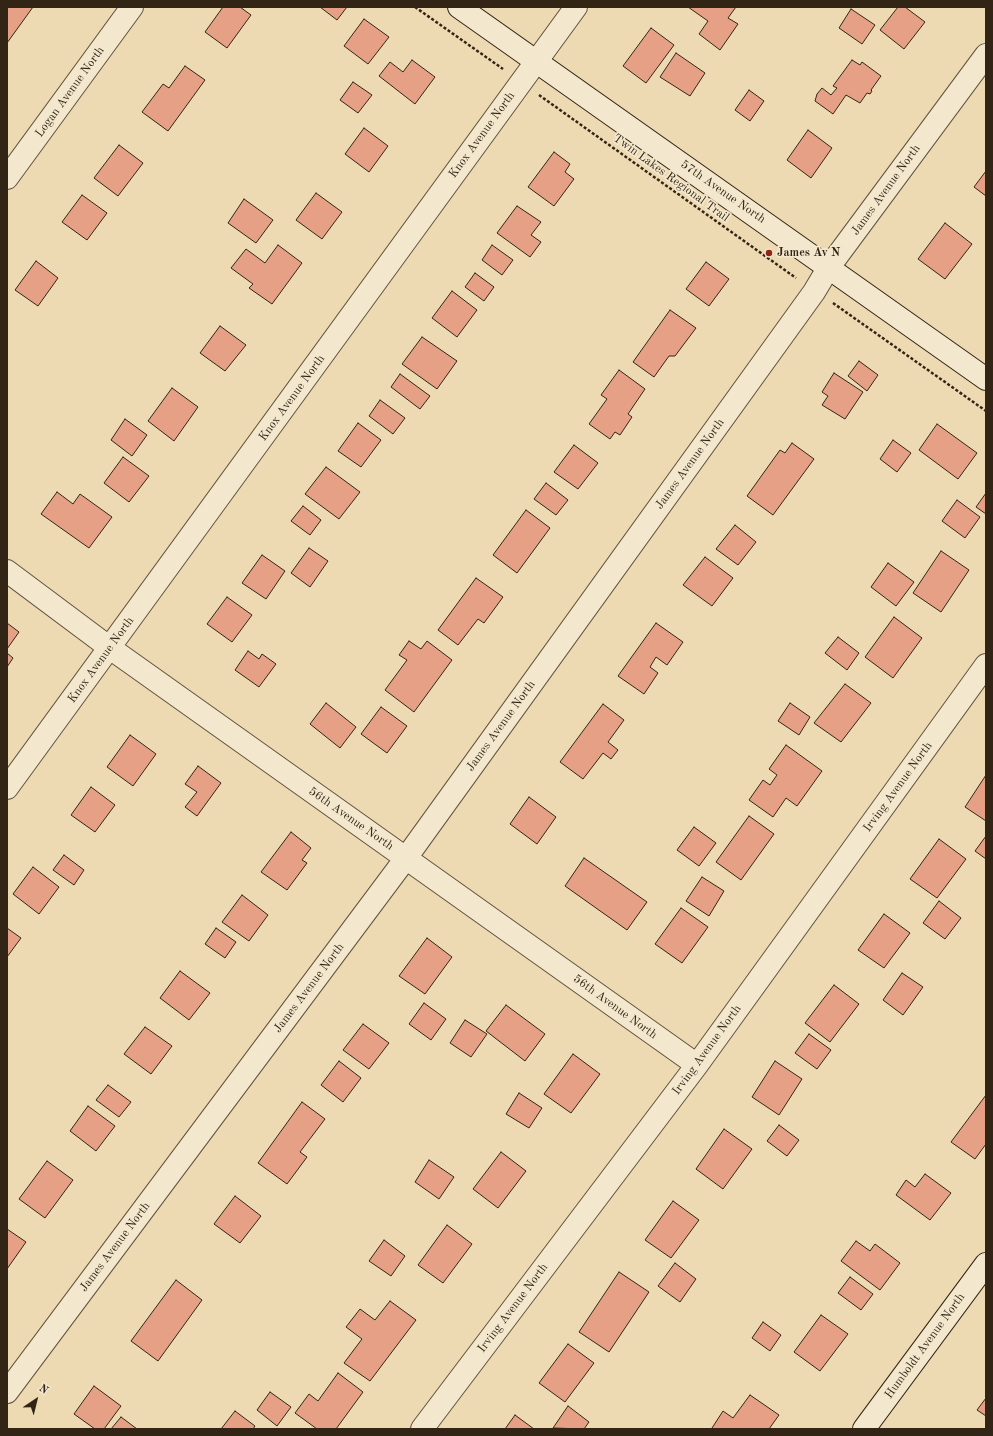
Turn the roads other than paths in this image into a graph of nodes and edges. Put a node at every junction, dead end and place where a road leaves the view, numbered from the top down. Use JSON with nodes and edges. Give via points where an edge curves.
{"nodes":[{"id":1,"x":132,"y":7,"type":"edge"},
{"id":2,"x":459,"y":7,"type":"edge"},
{"id":3,"x":576,"y":7,"type":"edge"},
{"id":4,"x":986,"y":55,"type":"edge"},
{"id":5,"x":536,"y":61,"type":"junction"},
{"id":6,"x":7,"y":178,"type":"edge"},
{"id":7,"x":829,"y":267,"type":"junction"},
{"id":8,"x":986,"y":379,"type":"edge"},
{"id":9,"x":7,"y":571,"type":"edge"},
{"id":10,"x":110,"y":648,"type":"junction"},
{"id":11,"x":986,"y":665,"type":"edge"},
{"id":12,"x":7,"y":788,"type":"edge"},
{"id":13,"x":406,"y":858,"type":"junction"},
{"id":14,"x":696,"y":1065,"type":"junction"},
{"id":15,"x":986,"y":1264,"type":"edge"},
{"id":16,"x":7,"y":1392,"type":"edge"},
{"id":17,"x":422,"y":1429,"type":"edge"},
{"id":18,"x":864,"y":1429,"type":"edge"}],
"edges":[{"from":1,"to":6,"type":"street","name":"Logan Avenue North"},
{"from":2,"to":5,"type":"street","name":"57th Avenue North"},
{"from":3,"to":5,"type":"street","name":"Knox Avenue North"},
{"from":4,"to":7,"type":"street","name":"James Avenue North"},
{"from":5,"to":7,"type":"street","name":"57th Avenue North"},
{"from":5,"to":10,"type":"street","name":"Knox Avenue North"},
{"from":7,"to":8,"type":"street","name":"57th Avenue North"},
{"from":7,"to":13,"type":"street","name":"James Avenue North"},
{"from":9,"to":10,"type":"street","name":"56th Avenue North"},
{"from":10,"to":12,"type":"street","name":"Knox Avenue North"},
{"from":10,"to":13,"type":"street","name":"56th Avenue North"},
{"from":11,"to":14,"type":"street","name":"Irving Avenue North"},
{"from":13,"to":14,"type":"street","name":"56th Avenue North"},
{"from":13,"to":16,"type":"street","name":"James Avenue North"},
{"from":14,"to":17,"type":"street","name":"Irving Avenue North"},
{"from":15,"to":18,"type":"street","name":"Humboldt Avenue North"}]}
